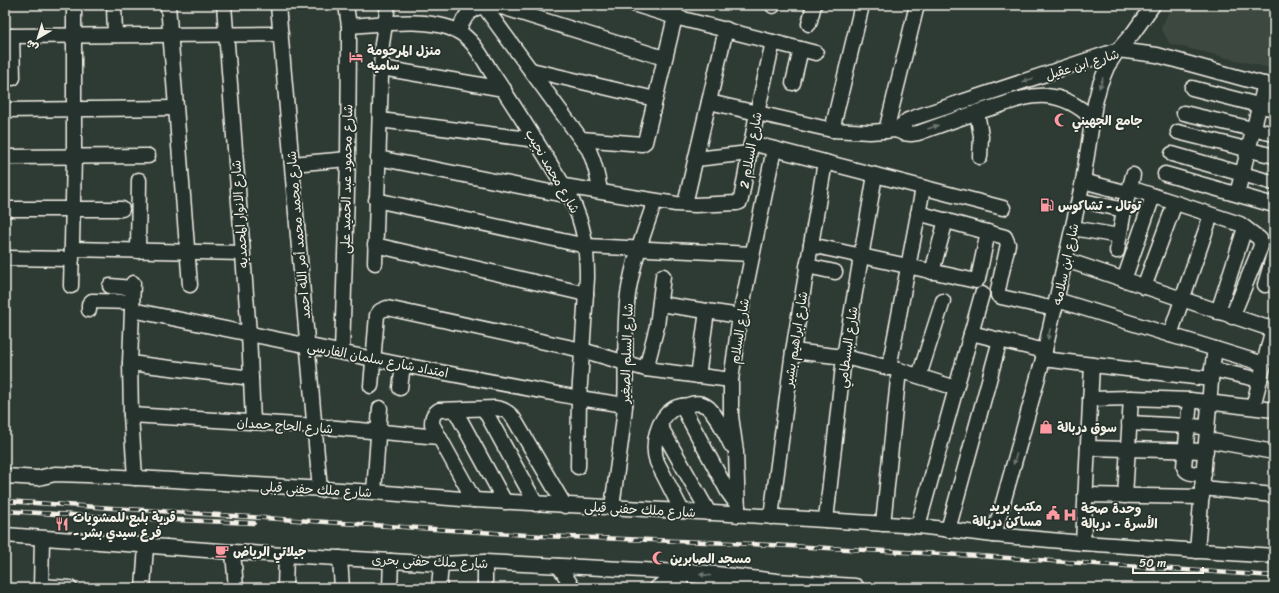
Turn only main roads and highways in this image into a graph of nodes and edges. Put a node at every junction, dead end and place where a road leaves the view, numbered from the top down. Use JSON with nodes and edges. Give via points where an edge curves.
{"nodes":[{"id":1,"x":679,"y":578,"type":"edge"},
{"id":2,"x":777,"y":586,"type":"edge"},
{"id":3,"x":855,"y":588,"type":"edge"}],
"edges":[{"from":2,"to":1,"type":"main road","name":"شارع ملك حفنى بحرى","one_way":true},
{"from":2,"to":3,"type":"main road","name":"شارع ملك حفنى بحرى"}]}
